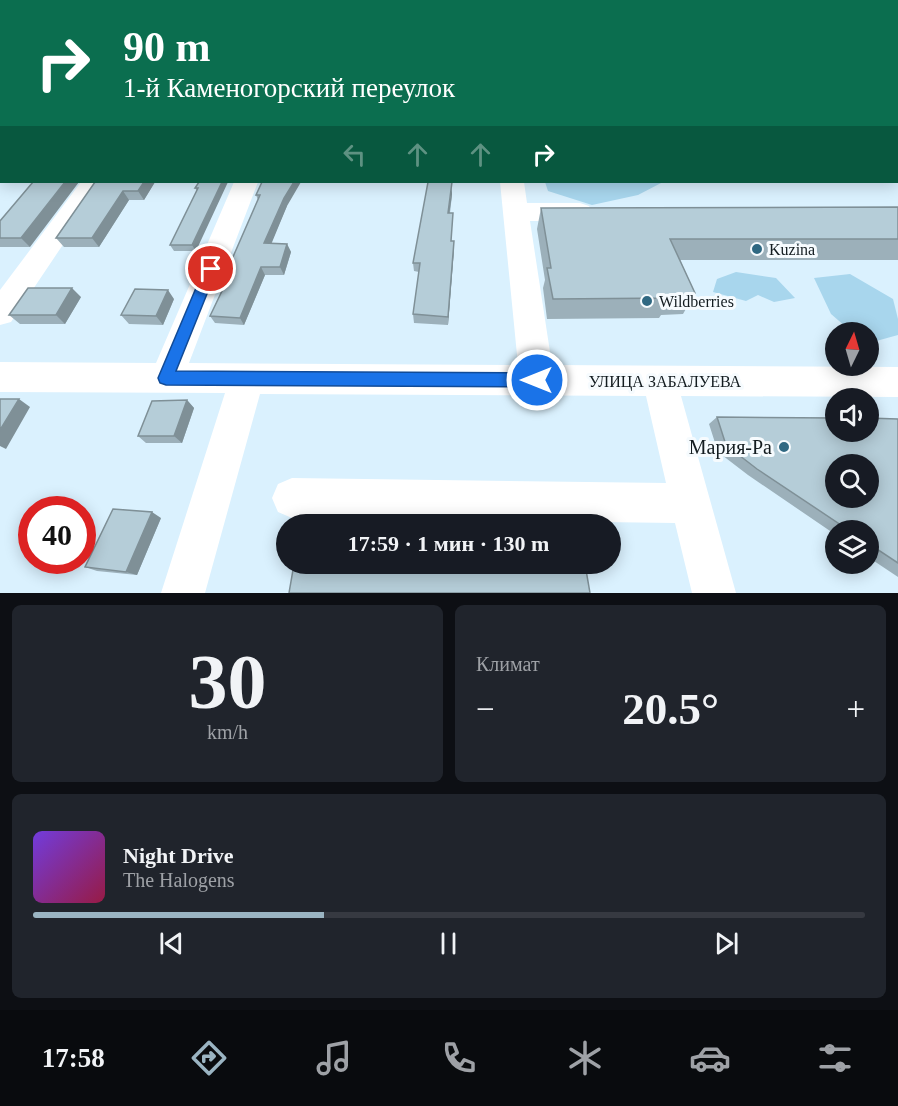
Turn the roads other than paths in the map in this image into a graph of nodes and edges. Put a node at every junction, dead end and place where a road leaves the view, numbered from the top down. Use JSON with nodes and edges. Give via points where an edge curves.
{"nodes":[{"id":1,"x":92,"y":183,"type":"edge"},
{"id":2,"x":246,"y":183,"type":"edge"},
{"id":3,"x":512,"y":183,"type":"edge"},
{"id":4,"x":516,"y":212,"type":"junction"},
{"id":5,"x":600,"y":212,"type":"edge"},
{"id":6,"x":0,"y":313,"type":"edge"},
{"id":7,"x":0,"y":377,"type":"edge"},
{"id":8,"x":166,"y":378,"type":"junction"},
{"id":9,"x":247,"y":378,"type":"junction"},
{"id":10,"x":537,"y":380,"type":"junction"},
{"id":11,"x":659,"y":380,"type":"junction"},
{"id":12,"x":898,"y":382,"type":"edge"},
{"id":13,"x":292,"y":498,"type":"dead end"},
{"id":14,"x":691,"y":503,"type":"junction"},
{"id":15,"x":183,"y":593,"type":"edge"},
{"id":16,"x":714,"y":593,"type":"edge"}],
"edges":[{"from":1,"to":6,"type":"street"},
{"from":2,"to":8,"type":"street"},
{"from":3,"to":4,"type":"street"},
{"from":4,"to":5,"type":"street"},
{"from":4,"to":10,"type":"street"},
{"from":7,"to":8,"type":"street","name":"УЛИЦА ЗАБАЛУЕВА"},
{"from":8,"to":9,"type":"street","name":"УЛИЦА ЗАБАЛУЕВА"},
{"from":9,"to":10,"type":"street","name":"УЛИЦА ЗАБАЛУЕВА"},
{"from":9,"to":15,"type":"street"},
{"from":10,"to":11,"type":"street","name":"УЛИЦА ЗАБАЛУЕВА"},
{"from":11,"to":12,"type":"street","name":"УЛИЦА ЗАБАЛУЕВА"},
{"from":11,"to":14,"type":"street"},
{"from":13,"to":14,"type":"street"},
{"from":14,"to":16,"type":"street"}]}
